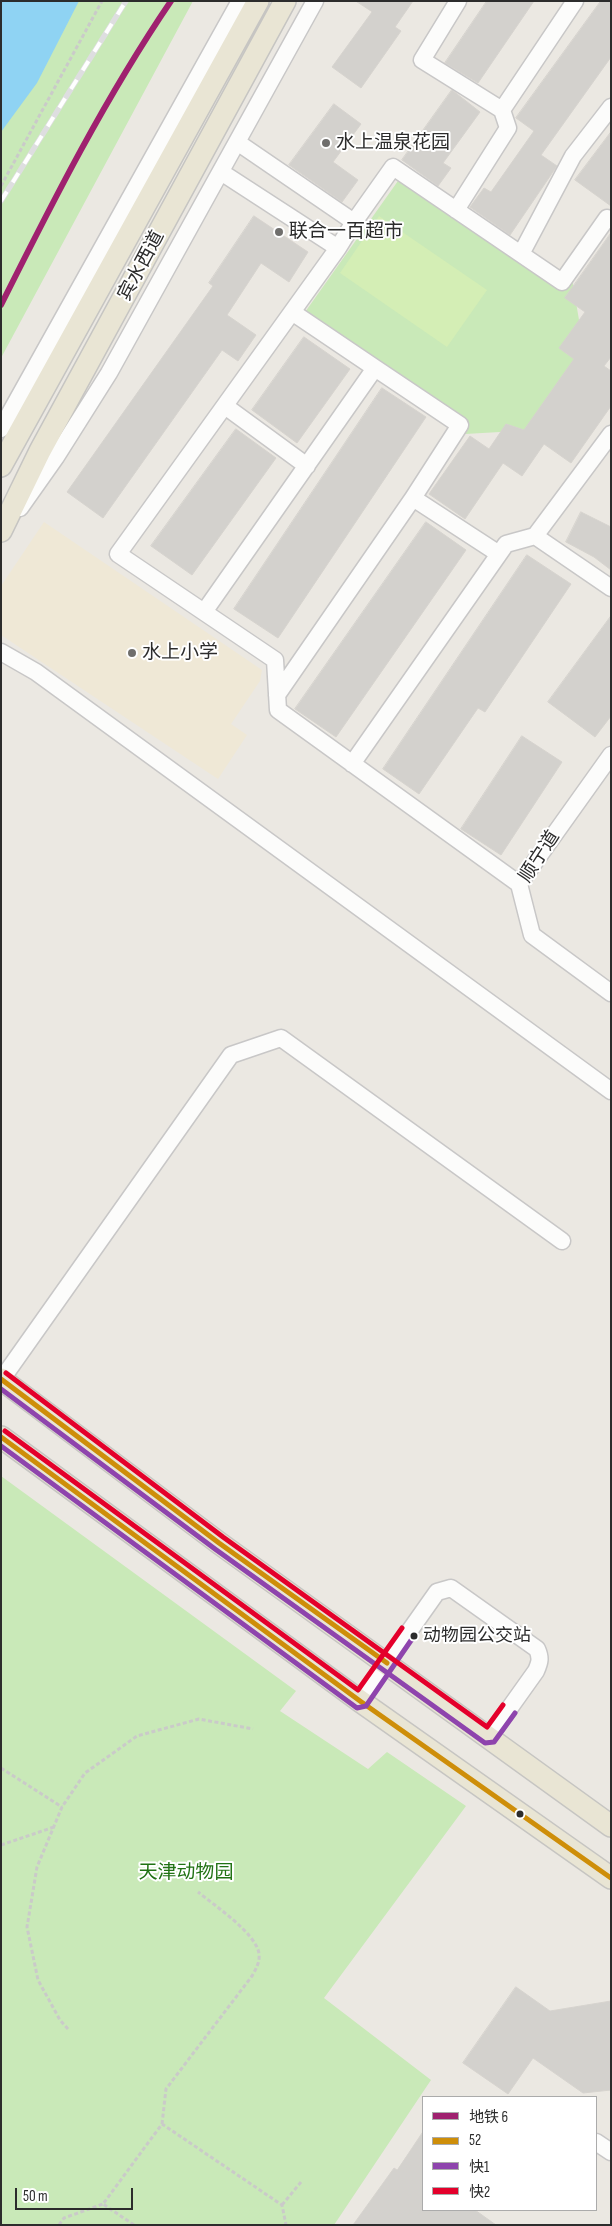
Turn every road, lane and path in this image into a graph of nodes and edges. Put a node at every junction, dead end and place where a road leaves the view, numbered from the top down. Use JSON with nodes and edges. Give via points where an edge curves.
{"nodes":[{"id":1,"x":102,"y":1,"type":"edge"},
{"id":2,"x":240,"y":1,"type":"edge"},
{"id":3,"x":258,"y":1,"type":"edge"},
{"id":4,"x":286,"y":1,"type":"edge"},
{"id":5,"x":315,"y":1,"type":"edge"},
{"id":6,"x":458,"y":1,"type":"edge"},
{"id":7,"x":575,"y":1,"type":"edge"},
{"id":8,"x":611,"y":107,"type":"edge"},
{"id":9,"x":502,"y":110,"type":"junction"},
{"id":10,"x":237,"y":142,"type":"junction"},
{"id":11,"x":221,"y":172,"type":"junction"},
{"id":12,"x":1,"y":186,"type":"edge"},
{"id":13,"x":456,"y":210,"type":"junction"},
{"id":14,"x":611,"y":220,"type":"edge"},
{"id":15,"x":354,"y":222,"type":"junction"},
{"id":16,"x":338,"y":248,"type":"junction"},
{"id":17,"x":521,"y":254,"type":"junction"},
{"id":18,"x":292,"y":312,"type":"junction"},
{"id":19,"x":375,"y":368,"type":"junction"},
{"id":20,"x":224,"y":406,"type":"junction"},
{"id":21,"x":1,"y":429,"type":"edge"},
{"id":22,"x":611,"y":434,"type":"edge"},
{"id":23,"x":1,"y":466,"type":"edge"},
{"id":24,"x":307,"y":466,"type":"junction"},
{"id":25,"x":413,"y":498,"type":"junction"},
{"id":26,"x":1,"y":533,"type":"edge"},
{"id":27,"x":535,"y":536,"type":"junction"},
{"id":28,"x":499,"y":554,"type":"junction"},
{"id":29,"x":611,"y":588,"type":"edge"},
{"id":30,"x":204,"y":612,"type":"junction"},
{"id":31,"x":1,"y":652,"type":"edge"},
{"id":32,"x":277,"y":695,"type":"junction"},
{"id":33,"x":611,"y":755,"type":"edge"},
{"id":34,"x":352,"y":764,"type":"junction"},
{"id":35,"x":519,"y":884,"type":"junction"},
{"id":36,"x":611,"y":993,"type":"edge"},
{"id":37,"x":611,"y":1091,"type":"edge"},
{"id":38,"x":562,"y":1241,"type":"dead end"},
{"id":39,"x":2,"y":1379,"type":"edge"},
{"id":40,"x":1,"y":1438,"type":"edge"},
{"id":41,"x":386,"y":1663,"type":"junction"},
{"id":42,"x":360,"y":1701,"type":"junction"},
{"id":43,"x":253,"y":1729,"type":"dead end"},
{"id":44,"x":489,"y":1737,"type":"junction"},
{"id":45,"x":1,"y":1768,"type":"edge"},
{"id":46,"x":62,"y":1808,"type":"junction"},
{"id":47,"x":611,"y":1826,"type":"edge"},
{"id":48,"x":54,"y":1827,"type":"junction"},
{"id":49,"x":1,"y":1845,"type":"edge"},
{"id":50,"x":611,"y":1878,"type":"edge"},
{"id":51,"x":198,"y":1892,"type":"dead end"},
{"id":52,"x":68,"y":2029,"type":"dead end"},
{"id":53,"x":162,"y":2124,"type":"junction"},
{"id":54,"x":597,"y":2143,"type":"edge"},
{"id":55,"x":611,"y":2152,"type":"edge"},
{"id":56,"x":301,"y":2182,"type":"dead end"},
{"id":57,"x":103,"y":2204,"type":"junction"},
{"id":58,"x":282,"y":2205,"type":"junction"},
{"id":59,"x":59,"y":2225,"type":"edge"},
{"id":60,"x":134,"y":2225,"type":"edge"},
{"id":61,"x":286,"y":2225,"type":"edge"}],
"edges":[{"from":1,"to":12,"type":"path"},
{"from":2,"to":21,"type":"street"},
{"from":3,"to":23,"type":"main road","name":"宾水西道"},
{"from":4,"to":26,"type":"main road","name":"宾水西道","via":[[40,451]]},
{"from":5,"to":10,"type":"street"},
{"from":6,"to":9,"type":"street","via":[[422,60]]},
{"from":7,"to":9,"type":"street"},
{"from":8,"to":17,"type":"street","via":[[573,156]]},
{"from":9,"to":13,"type":"street","via":[[508,128]]},
{"from":10,"to":11,"type":"street"},
{"from":10,"to":15,"type":"street"},
{"from":11,"to":16,"type":"street"},
{"from":11,"to":26,"type":"street","via":[[109,373],[56,457]]},
{"from":13,"to":15,"type":"street","via":[[393,167]]},
{"from":13,"to":17,"type":"street"},
{"from":14,"to":17,"type":"street","via":[[607,218],[562,282]]},
{"from":15,"to":16,"type":"street"},
{"from":16,"to":18,"type":"street"},
{"from":18,"to":19,"type":"street"},
{"from":18,"to":20,"type":"street"},
{"from":19,"to":24,"type":"street"},
{"from":19,"to":25,"type":"street","via":[[460,425]]},
{"from":20,"to":24,"type":"street"},
{"from":20,"to":30,"type":"street","via":[[118,554]]},
{"from":22,"to":27,"type":"street"},
{"from":24,"to":30,"type":"street"},
{"from":25,"to":28,"type":"street"},
{"from":25,"to":32,"type":"street"},
{"from":27,"to":28,"type":"street","via":[[506,544]]},
{"from":27,"to":29,"type":"street"},
{"from":28,"to":34,"type":"street"},
{"from":30,"to":32,"type":"street","via":[[275,660]]},
{"from":31,"to":37,"type":"street","via":[[36,672]]},
{"from":32,"to":34,"type":"street","via":[[278,710]]},
{"from":33,"to":35,"type":"street","name":"顺宁道"},
{"from":34,"to":35,"type":"street"},
{"from":35,"to":36,"type":"street","name":"顺宁道","via":[[532,935]]},
{"from":38,"to":39,"type":"street","via":[[280,1038],[231,1055]]},
{"from":39,"to":41,"type":"main road","via":[[219,1543]]},
{"from":40,"to":42,"type":"main road"},
{"from":41,"to":42,"type":"street"},
{"from":41,"to":44,"type":"main road"},
{"from":41,"to":44,"type":"street","via":[[437,1592],[457,1590],[537,1649],[540,1655],[536,1671]]},
{"from":42,"to":50,"type":"main road"},
{"from":43,"to":46,"type":"path","via":[[200,1718],[137,1736],[85,1773]]},
{"from":44,"to":47,"type":"main road"},
{"from":45,"to":46,"type":"path"},
{"from":46,"to":48,"type":"path"},
{"from":48,"to":49,"type":"path"},
{"from":48,"to":52,"type":"path","via":[[37,1867],[27,1927],[38,1980]]},
{"from":51,"to":53,"type":"path","via":[[253,1940],[259,1951],[259,1962],[252,1976],[166,2089]]},
{"from":53,"to":57,"type":"path"},
{"from":53,"to":58,"type":"path"},
{"from":54,"to":55,"type":"street"},
{"from":56,"to":58,"type":"path"},
{"from":57,"to":59,"type":"path","via":[[64,2218]]},
{"from":57,"to":60,"type":"path"},
{"from":58,"to":61,"type":"path"}]}
